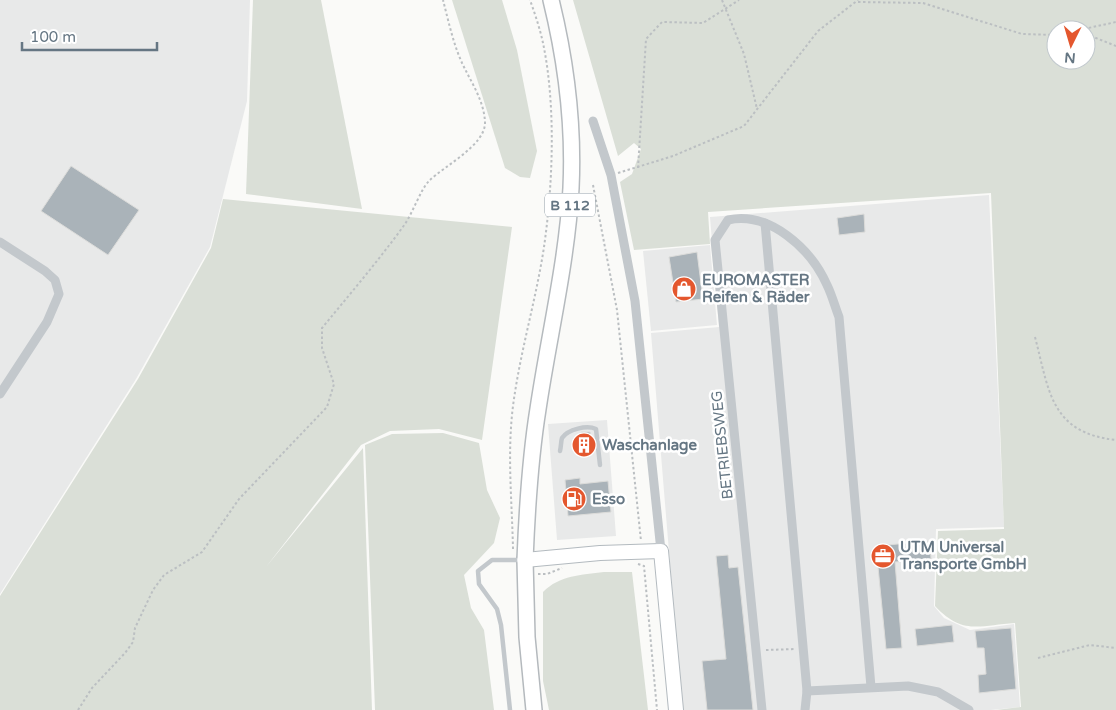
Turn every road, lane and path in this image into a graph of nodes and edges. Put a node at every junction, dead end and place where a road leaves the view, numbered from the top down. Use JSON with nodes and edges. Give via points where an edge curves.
{"nodes":[{"id":1,"x":443,"y":0,"type":"edge"},
{"id":2,"x":530,"y":0,"type":"edge"},
{"id":3,"x":551,"y":0,"type":"edge"},
{"id":4,"x":722,"y":0,"type":"edge"},
{"id":5,"x":739,"y":0,"type":"edge"},
{"id":6,"x":858,"y":1,"type":"edge"},
{"id":7,"x":725,"y":8,"type":"junction"},
{"id":8,"x":1116,"y":22,"type":"edge"},
{"id":9,"x":1096,"y":26,"type":"edge"},
{"id":10,"x":1046,"y":35,"type":"edge"},
{"id":11,"x":1096,"y":38,"type":"edge"},
{"id":12,"x":1116,"y":46,"type":"edge"},
{"id":13,"x":757,"y":109,"type":"junction"},
{"id":14,"x":593,"y":121,"type":"dead end"},
{"id":15,"x":638,"y":168,"type":"junction"},
{"id":16,"x":611,"y":175,"type":"junction"},
{"id":17,"x":593,"y":185,"type":"dead end"},
{"id":18,"x":765,"y":223,"type":"junction"},
{"id":19,"x":0,"y":242,"type":"edge"},
{"id":20,"x":1035,"y":337,"type":"dead end"},
{"id":21,"x":0,"y":394,"type":"edge"},
{"id":22,"x":1116,"y":440,"type":"edge"},
{"id":23,"x":560,"y":450,"type":"dead end"},
{"id":24,"x":600,"y":465,"type":"dead end"},
{"id":25,"x":661,"y":551,"type":"junction"},
{"id":26,"x":640,"y":560,"type":"junction"},
{"id":27,"x":521,"y":565,"type":"junction"},
{"id":28,"x":565,"y":567,"type":"dead end"},
{"id":29,"x":1116,"y":648,"type":"edge"},
{"id":30,"x":802,"y":649,"type":"junction"},
{"id":31,"x":756,"y":650,"type":"junction"},
{"id":32,"x":1038,"y":658,"type":"dead end"},
{"id":33,"x":871,"y":687,"type":"junction"},
{"id":34,"x":806,"y":691,"type":"junction"},
{"id":35,"x":78,"y":710,"type":"edge"},
{"id":36,"x":510,"y":710,"type":"edge"},
{"id":37,"x":534,"y":710,"type":"edge"},
{"id":38,"x":657,"y":710,"type":"edge"},
{"id":39,"x":676,"y":710,"type":"edge"},
{"id":40,"x":762,"y":710,"type":"edge"},
{"id":41,"x":805,"y":710,"type":"edge"},
{"id":42,"x":969,"y":710,"type":"edge"}],
"edges":[{"from":1,"to":35,"type":"path","via":[[458,54],[474,82],[481,107],[485,123],[478,139],[427,183],[405,223],[322,328],[322,348],[334,384],[327,407],[240,499],[202,552],[164,575],[153,590],[125,653],[92,688]]},
{"from":2,"to":27,"type":"path","via":[[543,42],[548,73],[552,152],[544,247],[513,407],[509,483]]},
{"from":3,"to":27,"type":"main road","number":"B 112","via":[[569,103],[571,187],[564,262],[534,437]]},
{"from":4,"to":7,"type":"path"},
{"from":5,"to":7,"type":"path"},
{"from":6,"to":10,"type":"path","via":[[923,3],[1022,34]]},
{"from":6,"to":13,"type":"path","via":[[818,31]]},
{"from":7,"to":13,"type":"path","via":[[744,54]]},
{"from":7,"to":15,"type":"path","via":[[703,23],[662,22],[646,39]]},
{"from":8,"to":9,"type":"path"},
{"from":11,"to":12,"type":"path"},
{"from":13,"to":15,"type":"path","via":[[744,126]]},
{"from":14,"to":16,"type":"street"},
{"from":15,"to":16,"type":"path"},
{"from":16,"to":25,"type":"street","via":[[635,301]]},
{"from":17,"to":26,"type":"path","via":[[617,310]]},
{"from":18,"to":30,"type":"street"},
{"from":18,"to":31,"type":"street","name":"BETRIEBSWEG","via":[[742,217],[728,220],[715,240]]},
{"from":18,"to":33,"type":"street","name":"BETRIEBSWEG","via":[[791,238],[812,261],[827,284],[839,317]]},
{"from":19,"to":21,"type":"street","via":[[46,271],[55,280],[59,294],[47,322]]},
{"from":20,"to":22,"type":"path","via":[[1052,402],[1063,418],[1080,431]]},
{"from":23,"to":24,"type":"lane","via":[[562,438],[571,430],[596,429]]},
{"from":25,"to":26,"type":"main road"},
{"from":25,"to":39,"type":"main road"},
{"from":26,"to":27,"type":"main road","via":[[600,553]]},
{"from":26,"to":38,"type":"path"},
{"from":27,"to":28,"type":"path","via":[[547,574]]},
{"from":27,"to":36,"type":"lane","via":[[492,560],[478,571],[477,578],[482,591],[497,609]]},
{"from":27,"to":37,"type":"main road","number":"B 112"},
{"from":29,"to":32,"type":"path","via":[[1090,644]]},
{"from":30,"to":31,"type":"path"},
{"from":30,"to":34,"type":"street"},
{"from":31,"to":40,"type":"street","name":"BETRIEBSWEG"},
{"from":33,"to":34,"type":"street"},
{"from":33,"to":42,"type":"street","via":[[908,686],[938,692]]},
{"from":34,"to":41,"type":"street"}]}
